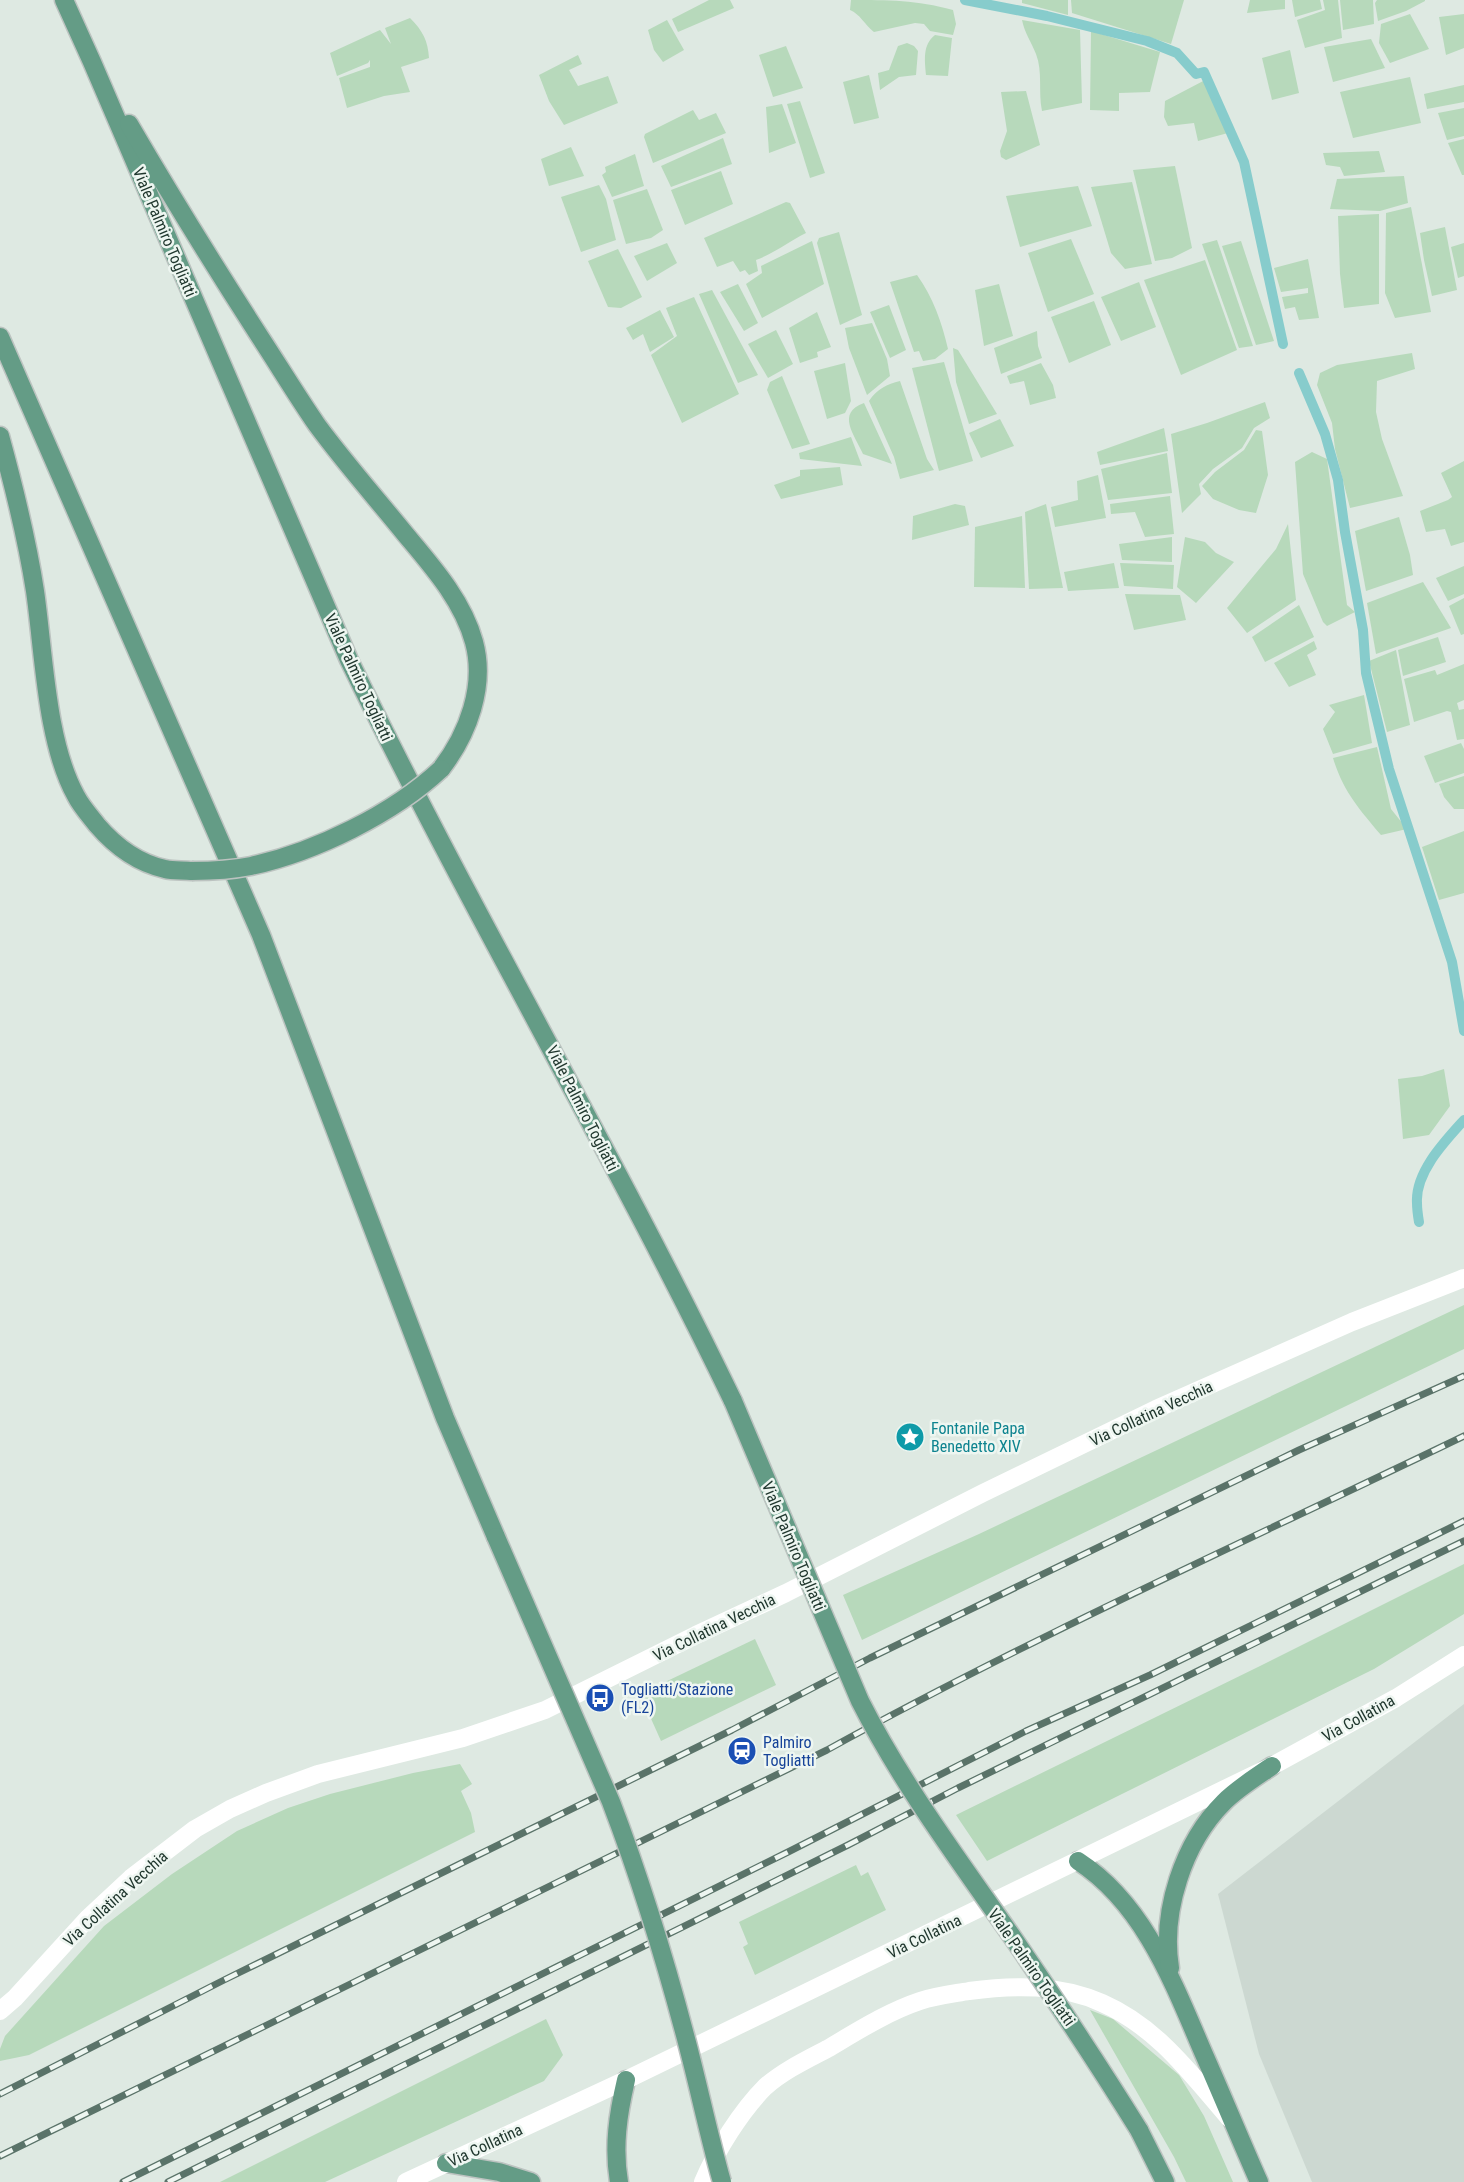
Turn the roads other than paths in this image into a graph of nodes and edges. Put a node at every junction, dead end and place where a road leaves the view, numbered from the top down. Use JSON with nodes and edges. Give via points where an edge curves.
{"nodes":[{"id":1,"x":63,"y":0,"type":"edge"},
{"id":2,"x":92,"y":62,"type":"junction"},
{"id":3,"x":0,"y":336,"type":"edge"},
{"id":4,"x":0,"y":436,"type":"edge"},
{"id":5,"x":1464,"y":1278,"type":"edge"},
{"id":6,"x":1464,"y":1655,"type":"edge"},
{"id":7,"x":1272,"y":1766,"type":"junction"},
{"id":8,"x":1078,"y":1861,"type":"junction"},
{"id":9,"x":1172,"y":1979,"type":"junction"},
{"id":10,"x":0,"y":2011,"type":"edge"},
{"id":11,"x":626,"y":2080,"type":"junction"},
{"id":12,"x":1234,"y":2124,"type":"junction"},
{"id":13,"x":446,"y":2163,"type":"junction"},
{"id":14,"x":406,"y":2182,"type":"edge"},
{"id":15,"x":531,"y":2182,"type":"edge"},
{"id":16,"x":619,"y":2182,"type":"edge"},
{"id":17,"x":703,"y":2182,"type":"edge"},
{"id":18,"x":722,"y":2182,"type":"edge"},
{"id":19,"x":1165,"y":2182,"type":"edge"},
{"id":20,"x":1259,"y":2182,"type":"edge"}],
"edges":[{"from":1,"to":2,"type":"main road","name":"Viale Palmiro Togliatti"},
{"from":2,"to":4,"type":"main road","bridge":true,"via":[[197,240],[302,402],[432,567],[463,616],[474,641],[475,695],[468,724],[441,769],[405,798],[374,816],[275,860],[243,867],[166,869],[146,863],[117,845],[76,797],[63,769],[32,572]]},
{"from":2,"to":19,"type":"main road","name":"Viale Palmiro Togliatti","bridge":true,"via":[[353,670],[733,1401],[872,1726],[927,1814],[1070,2021],[1139,2130]]},
{"from":3,"to":18,"type":"main road","bridge":true,"via":[[261,935],[445,1418],[611,1802],[686,2036]]},
{"from":5,"to":10,"type":"street","name":"Via Collatina Vecchia","via":[[1352,1322],[1156,1409],[546,1710],[463,1738],[318,1774],[230,1809],[195,1829],[131,1878]]},
{"from":6,"to":7,"type":"street","name":"Via Collatina","via":[[1396,1698]]},
{"from":7,"to":8,"type":"street","name":"Via Collatina"},
{"from":7,"to":9,"type":"main road","via":[[1224,1802],[1189,1856],[1170,1913],[1168,1953]]},
{"from":8,"to":9,"type":"main road","via":[[1118,1893]]},
{"from":8,"to":11,"type":"street","name":"Via Collatina"},
{"from":9,"to":12,"type":"main road"},
{"from":11,"to":13,"type":"street","name":"Via Collatina"},
{"from":11,"to":16,"type":"main road","via":[[616,2129]]},
{"from":12,"to":17,"type":"street","via":[[1168,2048],[1127,2015],[1102,2002],[1060,1989],[989,1989],[938,1996],[911,2005],[781,2075],[751,2104],[714,2158]]},
{"from":12,"to":20,"type":"main road"},
{"from":13,"to":14,"type":"street","name":"Via Collatina"},
{"from":13,"to":15,"type":"main road"}]}
